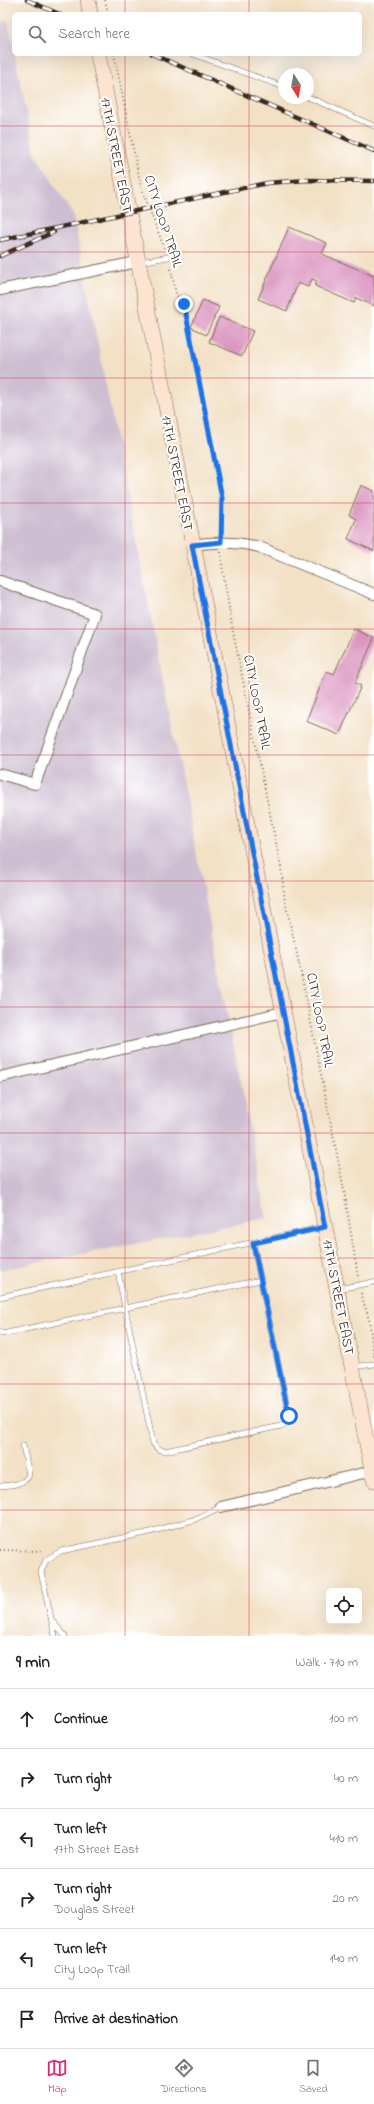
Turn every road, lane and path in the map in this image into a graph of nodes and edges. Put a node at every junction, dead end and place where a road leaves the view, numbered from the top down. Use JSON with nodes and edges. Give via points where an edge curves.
{"nodes":[{"id":1,"x":88,"y":0,"type":"edge"},
{"id":2,"x":105,"y":0,"type":"edge"},
{"id":3,"x":90,"y":12,"type":"edge"},
{"id":4,"x":108,"y":12,"type":"edge"},
{"id":5,"x":98,"y":56,"type":"edge"},
{"id":6,"x":114,"y":56,"type":"edge"},
{"id":7,"x":199,"y":56,"type":"edge"},
{"id":8,"x":278,"y":85,"type":"edge"},
{"id":9,"x":314,"y":100,"type":"edge"},
{"id":10,"x":374,"y":126,"type":"edge"},
{"id":11,"x":168,"y":257,"type":"junction"},
{"id":12,"x":137,"y":262,"type":"junction"},
{"id":13,"x":0,"y":290,"type":"edge"},
{"id":14,"x":221,"y":542,"type":"junction"},
{"id":15,"x":192,"y":545,"type":"junction"},
{"id":16,"x":0,"y":581,"type":"edge"},
{"id":17,"x":374,"y":594,"type":"edge"},
{"id":18,"x":0,"y":774,"type":"edge"},
{"id":19,"x":283,"y":1012,"type":"junction"},
{"id":20,"x":0,"y":1077,"type":"edge"},
{"id":21,"x":325,"y":1227,"type":"junction"},
{"id":22,"x":253,"y":1243,"type":"junction"},
{"id":23,"x":118,"y":1272,"type":"junction"},
{"id":24,"x":261,"y":1280,"type":"junction"},
{"id":25,"x":374,"y":1282,"type":"edge"},
{"id":26,"x":359,"y":1285,"type":"junction"},
{"id":27,"x":337,"y":1289,"type":"junction"},
{"id":28,"x":0,"y":1297,"type":"edge"},
{"id":29,"x":125,"y":1308,"type":"junction"},
{"id":30,"x":0,"y":1332,"type":"edge"},
{"id":31,"x":374,"y":1359,"type":"edge"},
{"id":32,"x":374,"y":1364,"type":"edge"},
{"id":33,"x":352,"y":1368,"type":"junction"},
{"id":34,"x":23,"y":1445,"type":"dead end"},
{"id":35,"x":373,"y":1476,"type":"edge"},
{"id":36,"x":0,"y":1486,"type":"edge"},
{"id":37,"x":221,"y":1507,"type":"joint"},
{"id":38,"x":0,"y":1550,"type":"edge"},
{"id":39,"x":61,"y":1551,"type":"junction"},
{"id":40,"x":52,"y":1620,"type":"junction"},
{"id":41,"x":55,"y":1636,"type":"edge"},
{"id":42,"x":65,"y":1636,"type":"edge"}],
"edges":[{"from":1,"to":3,"type":"main road"},
{"from":2,"to":4,"type":"path"},
{"from":5,"to":12,"type":"main road","name":"17TH STREET EAST"},
{"from":6,"to":11,"type":"path","name":"CITY LOOP TRAIL","via":[[141,187]]},
{"from":7,"to":8,"type":"lane"},
{"from":9,"to":10,"type":"lane"},
{"from":11,"to":12,"type":"lane"},
{"from":11,"to":14,"type":"path","name":"CITY LOOP TRAIL","via":[[176,294],[184,304],[222,498]]},
{"from":12,"to":13,"type":"street"},
{"from":12,"to":15,"type":"main road","name":"17TH STREET EAST"},
{"from":14,"to":15,"type":"street"},
{"from":14,"to":17,"type":"street","via":[[241,542],[259,547]]},
{"from":14,"to":26,"type":"path","name":"CITY LOOP TRAIL","via":[[222,565],[234,632],[281,868],[285,901],[322,1075]]},
{"from":15,"to":19,"type":"main road","name":"17TH STREET EAST"},
{"from":16,"to":18,"type":"street","via":[[95,614],[34,784]]},
{"from":19,"to":20,"type":"street"},
{"from":19,"to":21,"type":"main road","name":"17TH STREET EAST"},
{"from":21,"to":22,"type":"lane"},
{"from":21,"to":27,"type":"main road","name":"17TH STREET EAST"},
{"from":22,"to":23,"type":"lane"},
{"from":22,"to":24,"type":"lane"},
{"from":23,"to":28,"type":"lane"},
{"from":23,"to":29,"type":"lane"},
{"from":24,"to":29,"type":"lane"},
{"from":24,"to":29,"type":"lane","via":[[289,1416],[286,1423],[165,1451],[158,1449],[153,1442]]},
{"from":25,"to":26,"type":"lane"},
{"from":26,"to":27,"type":"lane"},
{"from":26,"to":31,"type":"path","name":"CITY LOOP TRAIL","via":[[369,1320]]},
{"from":27,"to":33,"type":"main road","name":"17TH STREET EAST"},
{"from":29,"to":30,"type":"lane","via":[[2,1334]]},
{"from":32,"to":33,"type":"lane"},
{"from":33,"to":35,"type":"main road","name":"17TH STREET EAST"},
{"from":34,"to":36,"type":"lane","via":[[29,1475],[20,1483]]},
{"from":35,"to":37,"type":"street"},
{"from":37,"to":39,"type":"lane","via":[[193,1520],[146,1533]]},
{"from":38,"to":39,"type":"path"},
{"from":39,"to":40,"type":"lane","via":[[46,1560],[42,1572]]},
{"from":40,"to":41,"type":"lane"},
{"from":40,"to":42,"type":"lane"}]}
